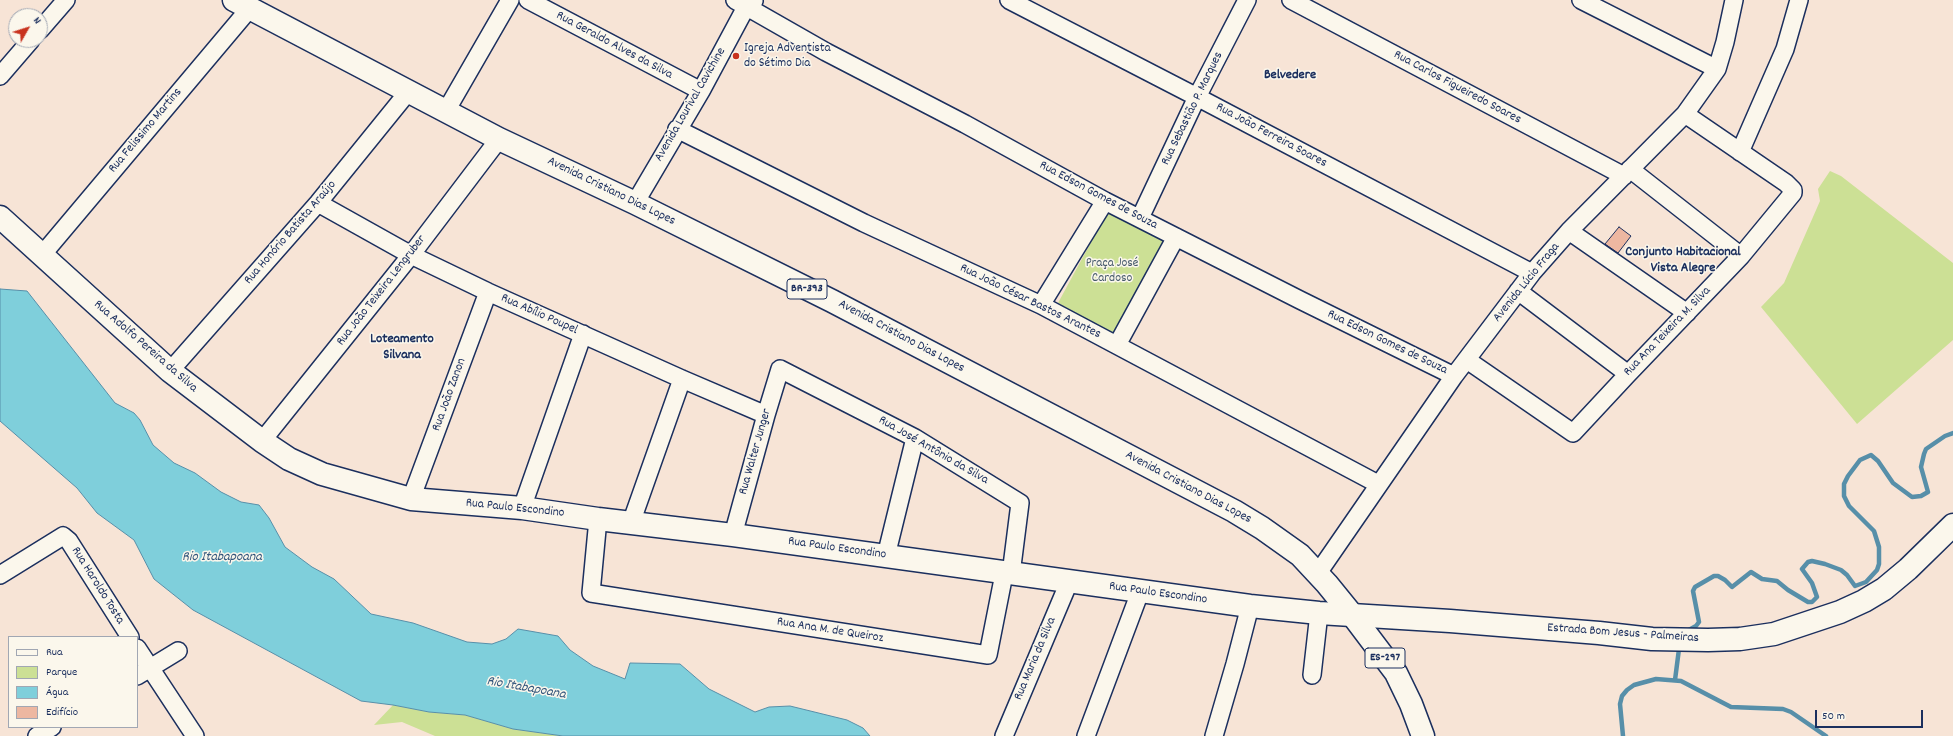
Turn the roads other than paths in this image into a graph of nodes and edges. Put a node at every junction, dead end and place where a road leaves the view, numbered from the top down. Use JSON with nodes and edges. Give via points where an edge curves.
{"nodes":[{"id":1,"x":66,"y":0,"type":"edge"},
{"id":2,"x":510,"y":0,"type":"edge"},
{"id":3,"x":528,"y":0,"type":"edge"},
{"id":4,"x":1009,"y":0,"type":"edge"},
{"id":5,"x":1247,"y":0,"type":"edge"},
{"id":6,"x":1291,"y":0,"type":"edge"},
{"id":7,"x":1581,"y":0,"type":"edge"},
{"id":8,"x":1734,"y":0,"type":"edge"},
{"id":9,"x":1799,"y":0,"type":"edge"},
{"id":10,"x":745,"y":2,"type":"edge"},
{"id":11,"x":242,"y":4,"type":"edge"},
{"id":12,"x":48,"y":21,"type":"edge"},
{"id":13,"x":24,"y":48,"type":"edge"},
{"id":14,"x":1717,"y":69,"type":"junction"},
{"id":15,"x":0,"y":76,"type":"edge"},
{"id":16,"x":701,"y":91,"type":"junction"},
{"id":17,"x":408,"y":92,"type":"junction"},
{"id":18,"x":1197,"y":97,"type":"junction"},
{"id":19,"x":446,"y":111,"type":"junction"},
{"id":20,"x":1685,"y":114,"type":"junction"},
{"id":21,"x":677,"y":129,"type":"junction"},
{"id":22,"x":499,"y":139,"type":"junction"},
{"id":23,"x":1740,"y":152,"type":"junction"},
{"id":24,"x":1627,"y":172,"type":"junction"},
{"id":25,"x":1105,"y":201,"type":"junction"},
{"id":26,"x":318,"y":203,"type":"junction"},
{"id":27,"x":635,"y":203,"type":"junction"},
{"id":28,"x":0,"y":217,"type":"edge"},
{"id":29,"x":1140,"y":218,"type":"junction"},
{"id":30,"x":1569,"y":230,"type":"junction"},
{"id":31,"x":1176,"y":237,"type":"junction"},
{"id":32,"x":42,"y":255,"type":"junction"},
{"id":33,"x":411,"y":255,"type":"junction"},
{"id":34,"x":1741,"y":256,"type":"junction"},
{"id":35,"x":1532,"y":274,"type":"junction"},
{"id":36,"x":1518,"y":291,"type":"junction"},
{"id":37,"x":488,"y":292,"type":"junction"},
{"id":38,"x":1041,"y":305,"type":"junction"},
{"id":39,"x":1687,"y":313,"type":"junction"},
{"id":40,"x":583,"y":334,"type":"junction"},
{"id":41,"x":1117,"y":345,"type":"junction"},
{"id":42,"x":1466,"y":360,"type":"junction"},
{"id":43,"x":780,"y":370,"type":"joint"},
{"id":44,"x":170,"y":372,"type":"junction"},
{"id":45,"x":1628,"y":374,"type":"junction"},
{"id":46,"x":1454,"y":376,"type":"junction"},
{"id":47,"x":682,"y":379,"type":"junction"},
{"id":48,"x":766,"y":415,"type":"junction"},
{"id":49,"x":915,"y":438,"type":"junction"},
{"id":50,"x":262,"y":441,"type":"junction"},
{"id":51,"x":322,"y":474,"type":"joint"},
{"id":52,"x":1378,"y":484,"type":"junction"},
{"id":53,"x":411,"y":499,"type":"junction"},
{"id":54,"x":522,"y":508,"type":"junction"},
{"id":55,"x":598,"y":519,"type":"junction"},
{"id":56,"x":631,"y":523,"type":"junction"},
{"id":57,"x":1953,"y":524,"type":"edge"},
{"id":58,"x":733,"y":535,"type":"junction"},
{"id":59,"x":886,"y":556,"type":"junction"},
{"id":60,"x":1318,"y":573,"type":"junction"},
{"id":61,"x":1007,"y":574,"type":"junction"},
{"id":62,"x":0,"y":575,"type":"edge"},
{"id":63,"x":1069,"y":582,"type":"junction"},
{"id":64,"x":1140,"y":592,"type":"junction"},
{"id":65,"x":1250,"y":606,"type":"junction"},
{"id":66,"x":1319,"y":613,"type":"junction"},
{"id":67,"x":1353,"y":616,"type":"junction"},
{"id":68,"x":129,"y":636,"type":"edge"},
{"id":69,"x":178,"y":651,"type":"dead end"},
{"id":70,"x":138,"y":652,"type":"edge"},
{"id":71,"x":143,"y":672,"type":"edge"},
{"id":72,"x":1312,"y":675,"type":"dead end"},
{"id":73,"x":50,"y":728,"type":"edge"},
{"id":74,"x":192,"y":735,"type":"edge"},
{"id":75,"x":37,"y":736,"type":"edge"},
{"id":76,"x":1004,"y":736,"type":"edge"},
{"id":77,"x":1086,"y":736,"type":"edge"},
{"id":78,"x":1214,"y":736,"type":"edge"},
{"id":79,"x":1422,"y":736,"type":"edge"}],
"edges":[{"from":1,"to":12,"type":"street"},
{"from":2,"to":19,"type":"street"},
{"from":3,"to":16,"type":"street","name":"Rua Geraldo Alves da Silva"},
{"from":4,"to":18,"type":"street","name":"Rua João Ferreira Soares"},
{"from":5,"to":18,"type":"street","name":"Rua Sebastião P. Marques"},
{"from":6,"to":24,"type":"street","name":"Rua Carlos Figueiredo Soares"},
{"from":7,"to":14,"type":"street"},
{"from":8,"to":14,"type":"street","name":"Avenida Lúcio Fraga"},
{"from":9,"to":23,"type":"street","via":[[1785,49]]},
{"from":10,"to":16,"type":"street","name":"Avenida Lourival Cavichine"},
{"from":10,"to":25,"type":"street","name":"Rua Edson Gomes de Souza","via":[[826,52]]},
{"from":11,"to":17,"type":"main road","name":"Avenida Cristiano Dias Lopes","number":"BR-393"},
{"from":11,"to":32,"type":"street","name":"Rua Felissimo Martins"},
{"from":13,"to":15,"type":"street"},
{"from":14,"to":20,"type":"street","name":"Avenida Lúcio Fraga"},
{"from":16,"to":21,"type":"street","name":"Avenida Lourival Cavichine"},
{"from":17,"to":19,"type":"main road","name":"Avenida Cristiano Dias Lopes","number":"BR-393"},
{"from":17,"to":26,"type":"street","name":"Rua Honório Batista Araújo"},
{"from":18,"to":29,"type":"street","name":"Rua Sebastião P. Marques"},
{"from":18,"to":35,"type":"street","name":"Rua João Ferreira Soares"},
{"from":19,"to":22,"type":"main road","name":"Avenida Cristiano Dias Lopes","number":"BR-393"},
{"from":20,"to":23,"type":"street"},
{"from":20,"to":24,"type":"street","name":"Avenida Lúcio Fraga"},
{"from":21,"to":27,"type":"street","name":"Avenida Lourival Cavichine"},
{"from":21,"to":38,"type":"street","name":"Rua João César Bastos Arantes","via":[[857,219]]},
{"from":22,"to":27,"type":"main road","name":"Avenida Cristiano Dias Lopes","number":"BR-393"},
{"from":22,"to":33,"type":"street","name":"Rua João Teixeira Lengruber"},
{"from":23,"to":34,"type":"street","name":"Rua Ana Teixeira M. Silva","via":[[1793,190]]},
{"from":24,"to":30,"type":"street","name":"Avenida Lúcio Fraga"},
{"from":24,"to":34,"type":"street","name":"Rua Carlos Figueiredo Soares"},
{"from":25,"to":29,"type":"street","name":"Rua Edson Gomes de Souza"},
{"from":25,"to":38,"type":"street"},
{"from":26,"to":33,"type":"street","name":"Rua Abílio Poupel"},
{"from":26,"to":44,"type":"street","name":"Rua Honório Batista Araújo"},
{"from":27,"to":60,"type":"main road","name":"Avenida Cristiano Dias Lopes","number":"BR-393","via":[[832,301],[1234,512],[1287,545]]},
{"from":28,"to":32,"type":"main road","name":"Rua Adolfo Pereira da Silva"},
{"from":29,"to":31,"type":"street","name":"Rua Edson Gomes de Souza"},
{"from":30,"to":35,"type":"street","name":"Avenida Lúcio Fraga"},
{"from":30,"to":39,"type":"street"},
{"from":31,"to":41,"type":"street"},
{"from":31,"to":46,"type":"street","name":"Rua Edson Gomes de Souza"},
{"from":32,"to":44,"type":"main road","name":"Rua Adolfo Pereira da Silva"},
{"from":33,"to":37,"type":"street","name":"Rua Abílio Poupel"},
{"from":33,"to":50,"type":"street","name":"Rua João Teixeira Lengruber"},
{"from":34,"to":39,"type":"street","name":"Rua Ana Teixeira M. Silva"},
{"from":35,"to":36,"type":"street","name":"Avenida Lúcio Fraga"},
{"from":36,"to":42,"type":"street","name":"Avenida Lúcio Fraga"},
{"from":36,"to":45,"type":"street"},
{"from":37,"to":40,"type":"street","name":"Rua Abílio Poupel"},
{"from":37,"to":53,"type":"street","name":"Rua João Zanon"},
{"from":38,"to":41,"type":"street","name":"Rua João César Bastos Arantes"},
{"from":39,"to":45,"type":"street","name":"Rua Ana Teixeira M. Silva"},
{"from":40,"to":47,"type":"street","name":"Rua Abílio Poupel"},
{"from":40,"to":54,"type":"street"},
{"from":41,"to":52,"type":"street","name":"Rua João César Bastos Arantes"},
{"from":42,"to":45,"type":"street","name":"Rua Ana Teixeira M. Silva","via":[[1573,434]]},
{"from":42,"to":46,"type":"street","name":"Avenida Lúcio Fraga"},
{"from":43,"to":48,"type":"street","name":"Rua Walter Junger"},
{"from":43,"to":49,"type":"street","name":"Rua José Antônio da Silva"},
{"from":44,"to":50,"type":"main road","name":"Rua Adolfo Pereira da Silva"},
{"from":46,"to":52,"type":"street","name":"Avenida Lúcio Fraga"},
{"from":47,"to":48,"type":"street","name":"Rua Abílio Poupel"},
{"from":47,"to":56,"type":"street"},
{"from":48,"to":58,"type":"street","name":"Rua Walter Junger"},
{"from":49,"to":59,"type":"street"},
{"from":49,"to":61,"type":"street","name":"Rua José Antônio da Silva","via":[[1020,503]]},
{"from":50,"to":51,"type":"main road","name":"Rua Adolfo Pereira da Silva"},
{"from":51,"to":53,"type":"main road","name":"Rua Paulo Escondino"},
{"from":52,"to":60,"type":"street","name":"Avenida Lúcio Fraga"},
{"from":53,"to":54,"type":"main road","name":"Rua Paulo Escondino"},
{"from":54,"to":55,"type":"main road","name":"Rua Paulo Escondino"},
{"from":55,"to":56,"type":"main road","name":"Rua Paulo Escondino"},
{"from":55,"to":61,"type":"street","name":"Rua Ana M. de Queiroz","via":[[591,593],[988,655]]},
{"from":56,"to":58,"type":"main road","name":"Rua Paulo Escondino"},
{"from":57,"to":67,"type":"main road","name":"Estrada Bom Jesus - Palmeiras","via":[[1884,589],[1840,612],[1774,634],[1740,639],[1652,639],[1466,622]]},
{"from":58,"to":59,"type":"main road","name":"Rua Paulo Escondino"},
{"from":59,"to":61,"type":"main road","name":"Rua Paulo Escondino"},
{"from":60,"to":67,"type":"main road","name":"Avenida Cristiano Dias Lopes","number":"BR-393"},
{"from":61,"to":63,"type":"main road","name":"Rua Paulo Escondino"},
{"from":62,"to":68,"type":"street","name":"Rua Haroldo Tosta","via":[[63,536],[69,541]]},
{"from":63,"to":64,"type":"main road","name":"Rua Paulo Escondino"},
{"from":63,"to":76,"type":"street","name":"Rua Maria da Silva"},
{"from":64,"to":65,"type":"main road","name":"Rua Paulo Escondino"},
{"from":64,"to":77,"type":"street"},
{"from":65,"to":66,"type":"main road","name":"Rua Paulo Escondino"},
{"from":65,"to":78,"type":"street"},
{"from":66,"to":67,"type":"main road","name":"Rua Paulo Escondino"},
{"from":66,"to":72,"type":"street"},
{"from":67,"to":79,"type":"main road","name":"Avenida Cristiano Dias Lopes","number":"ES-297","via":[[1396,674],[1411,704]]},
{"from":69,"to":71,"type":"street"},
{"from":70,"to":71,"type":"street"},
{"from":71,"to":74,"type":"street"},
{"from":73,"to":75,"type":"street"}]}
